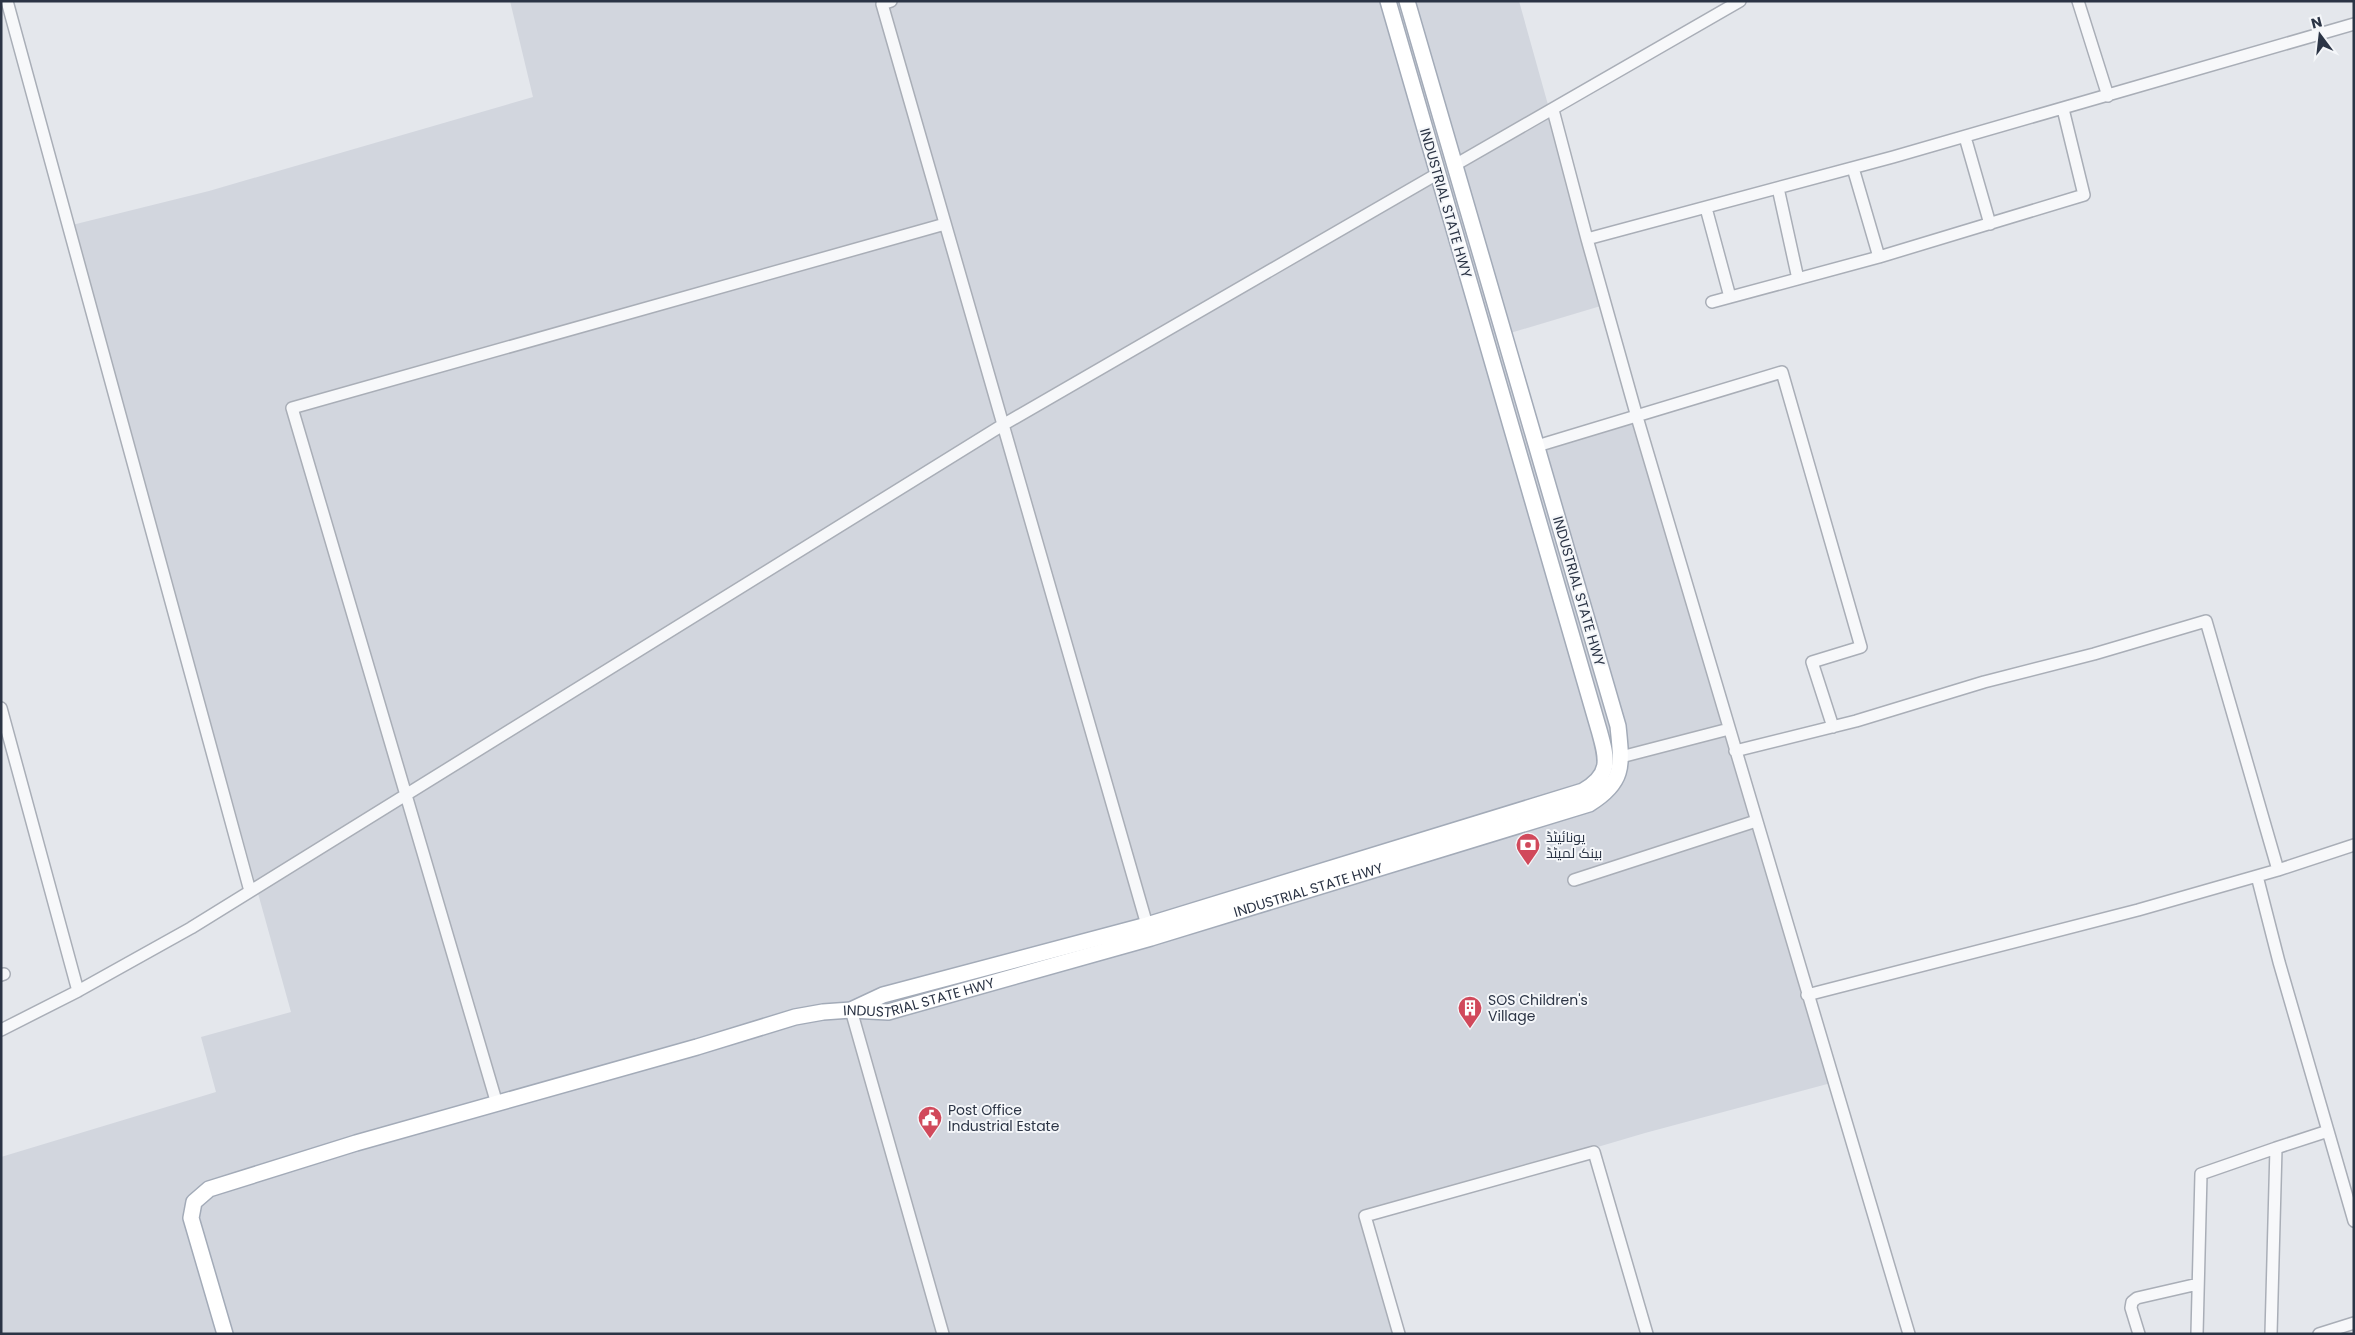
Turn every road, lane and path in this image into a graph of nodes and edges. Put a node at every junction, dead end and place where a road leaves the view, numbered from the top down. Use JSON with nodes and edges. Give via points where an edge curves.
{"nodes":[{"id":1,"x":7,"y":1,"type":"edge"},
{"id":2,"x":891,"y":1,"type":"edge"},
{"id":3,"x":1388,"y":1,"type":"edge"},
{"id":4,"x":1407,"y":1,"type":"edge"},
{"id":5,"x":1740,"y":1,"type":"edge"},
{"id":6,"x":2078,"y":1,"type":"edge"},
{"id":7,"x":2354,"y":24,"type":"edge"},
{"id":8,"x":1430,"y":79,"type":"junction"},
{"id":9,"x":1412,"y":85,"type":"junction"},
{"id":10,"x":2108,"y":96,"type":"junction"},
{"id":11,"x":2063,"y":109,"type":"junction"},
{"id":12,"x":1553,"y":110,"type":"junction"},
{"id":13,"x":1965,"y":137,"type":"junction"},
{"id":14,"x":1455,"y":165,"type":"junction"},
{"id":15,"x":1853,"y":168,"type":"junction"},
{"id":16,"x":1437,"y":174,"type":"junction"},
{"id":17,"x":1778,"y":188,"type":"junction"},
{"id":18,"x":1706,"y":208,"type":"junction"},
{"id":19,"x":945,"y":224,"type":"junction"},
{"id":20,"x":1990,"y":224,"type":"junction"},
{"id":21,"x":1587,"y":239,"type":"junction"},
{"id":22,"x":1480,"y":250,"type":"junction"},
{"id":23,"x":1461,"y":256,"type":"junction"},
{"id":24,"x":1879,"y":257,"type":"junction"},
{"id":25,"x":1798,"y":279,"type":"junction"},
{"id":26,"x":1730,"y":297,"type":"junction"},
{"id":27,"x":1712,"y":302,"type":"dead end"},
{"id":28,"x":1637,"y":417,"type":"junction"},
{"id":29,"x":1004,"y":424,"type":"junction"},
{"id":30,"x":1537,"y":446,"type":"junction"},
{"id":31,"x":1,"y":708,"type":"edge"},
{"id":32,"x":1833,"y":727,"type":"junction"},
{"id":33,"x":1729,"y":729,"type":"junction"},
{"id":34,"x":1735,"y":751,"type":"junction"},
{"id":35,"x":1622,"y":757,"type":"junction"},
{"id":36,"x":404,"y":794,"type":"junction"},
{"id":37,"x":1756,"y":821,"type":"junction"},
{"id":38,"x":2354,"y":845,"type":"edge"},
{"id":39,"x":2278,"y":870,"type":"junction"},
{"id":40,"x":2257,"y":876,"type":"junction"},
{"id":41,"x":1574,"y":880,"type":"dead end"},
{"id":42,"x":250,"y":891,"type":"junction"},
{"id":43,"x":1149,"y":931,"type":"junction"},
{"id":44,"x":78,"y":991,"type":"junction"},
{"id":45,"x":1807,"y":995,"type":"junction"},
{"id":46,"x":851,"y":1010,"type":"junction"},
{"id":47,"x":1,"y":1030,"type":"edge"},
{"id":48,"x":497,"y":1104,"type":"junction"},
{"id":49,"x":2328,"y":1131,"type":"junction"},
{"id":50,"x":2276,"y":1148,"type":"junction"},
{"id":51,"x":2354,"y":1220,"type":"edge"},
{"id":52,"x":2198,"y":1284,"type":"junction"},
{"id":53,"x":2354,"y":1323,"type":"edge"},
{"id":54,"x":225,"y":1334,"type":"edge"},
{"id":55,"x":943,"y":1334,"type":"edge"},
{"id":56,"x":1399,"y":1334,"type":"edge"},
{"id":57,"x":1647,"y":1334,"type":"edge"},
{"id":58,"x":1909,"y":1334,"type":"edge"},
{"id":59,"x":2139,"y":1334,"type":"edge"},
{"id":60,"x":2197,"y":1334,"type":"edge"},
{"id":61,"x":2270,"y":1334,"type":"edge"},
{"id":62,"x":2319,"y":1334,"type":"edge"}],
"edges":[{"from":1,"to":42,"type":"street"},
{"from":2,"to":19,"type":"street","via":[[882,4]]},
{"from":3,"to":9,"type":"main road","name":"INDUSTRIAL STATE HWY"},
{"from":4,"to":8,"type":"main road","name":"INDUSTRIAL STATE HWY"},
{"from":5,"to":12,"type":"street"},
{"from":6,"to":10,"type":"street"},
{"from":7,"to":10,"type":"street"},
{"from":8,"to":9,"type":"main road"},
{"from":8,"to":14,"type":"main road","name":"INDUSTRIAL STATE HWY"},
{"from":9,"to":16,"type":"main road","name":"INDUSTRIAL STATE HWY"},
{"from":10,"to":11,"type":"street"},
{"from":11,"to":13,"type":"street"},
{"from":11,"to":20,"type":"street","via":[[2084,195]]},
{"from":12,"to":14,"type":"street"},
{"from":12,"to":21,"type":"street"},
{"from":13,"to":15,"type":"street"},
{"from":13,"to":20,"type":"street"},
{"from":14,"to":22,"type":"main road","name":"INDUSTRIAL STATE HWY"},
{"from":15,"to":17,"type":"street"},
{"from":15,"to":24,"type":"street"},
{"from":16,"to":23,"type":"main road","name":"INDUSTRIAL STATE HWY"},
{"from":16,"to":29,"type":"street"},
{"from":17,"to":18,"type":"street"},
{"from":17,"to":25,"type":"street"},
{"from":18,"to":21,"type":"street"},
{"from":18,"to":26,"type":"street"},
{"from":19,"to":29,"type":"street"},
{"from":19,"to":36,"type":"street","via":[[292,408]]},
{"from":20,"to":24,"type":"street"},
{"from":21,"to":28,"type":"street"},
{"from":22,"to":23,"type":"main road"},
{"from":22,"to":30,"type":"main road","name":"INDUSTRIAL STATE HWY"},
{"from":23,"to":43,"type":"main road","name":"INDUSTRIAL STATE HWY","via":[[1606,757],[1602,776],[1583,791]]},
{"from":24,"to":25,"type":"street"},
{"from":25,"to":26,"type":"street"},
{"from":26,"to":27,"type":"street"},
{"from":28,"to":30,"type":"street"},
{"from":28,"to":32,"type":"street","via":[[1782,372],[1861,647],[1812,662]]},
{"from":28,"to":33,"type":"street"},
{"from":29,"to":36,"type":"street"},
{"from":29,"to":43,"type":"street"},
{"from":30,"to":35,"type":"main road","name":"INDUSTRIAL STATE HWY","via":[[1618,726]]},
{"from":31,"to":44,"type":"street"},
{"from":32,"to":34,"type":"street"},
{"from":32,"to":39,"type":"street","via":[[2206,621]]},
{"from":33,"to":34,"type":"street"},
{"from":33,"to":35,"type":"street"},
{"from":34,"to":37,"type":"street"},
{"from":35,"to":43,"type":"main road","name":"INDUSTRIAL STATE HWY","via":[[1614,784],[1589,804]]},
{"from":36,"to":42,"type":"street"},
{"from":36,"to":48,"type":"street"},
{"from":37,"to":41,"type":"street"},
{"from":37,"to":45,"type":"street"},
{"from":38,"to":39,"type":"street"},
{"from":39,"to":40,"type":"street"},
{"from":40,"to":45,"type":"street","via":[[2129,913]]},
{"from":40,"to":49,"type":"street"},
{"from":42,"to":44,"type":"street"},
{"from":43,"to":46,"type":"main road","name":"INDUSTRIAL STATE HWY","via":[[883,995]]},
{"from":44,"to":47,"type":"street"},
{"from":45,"to":58,"type":"street"},
{"from":46,"to":48,"type":"main road","via":[[796,1017]]},
{"from":46,"to":55,"type":"street"},
{"from":48,"to":54,"type":"main road","via":[[209,1189],[194,1202],[191,1218]]},
{"from":49,"to":50,"type":"street"},
{"from":49,"to":51,"type":"street"},
{"from":50,"to":52,"type":"street","via":[[2201,1174]]},
{"from":50,"to":61,"type":"street"},
{"from":52,"to":59,"type":"street","via":[[2137,1298],[2132,1302]]},
{"from":52,"to":60,"type":"street"},
{"from":53,"to":62,"type":"street"},
{"from":56,"to":57,"type":"street","via":[[1365,1216],[1594,1152]]}]}
